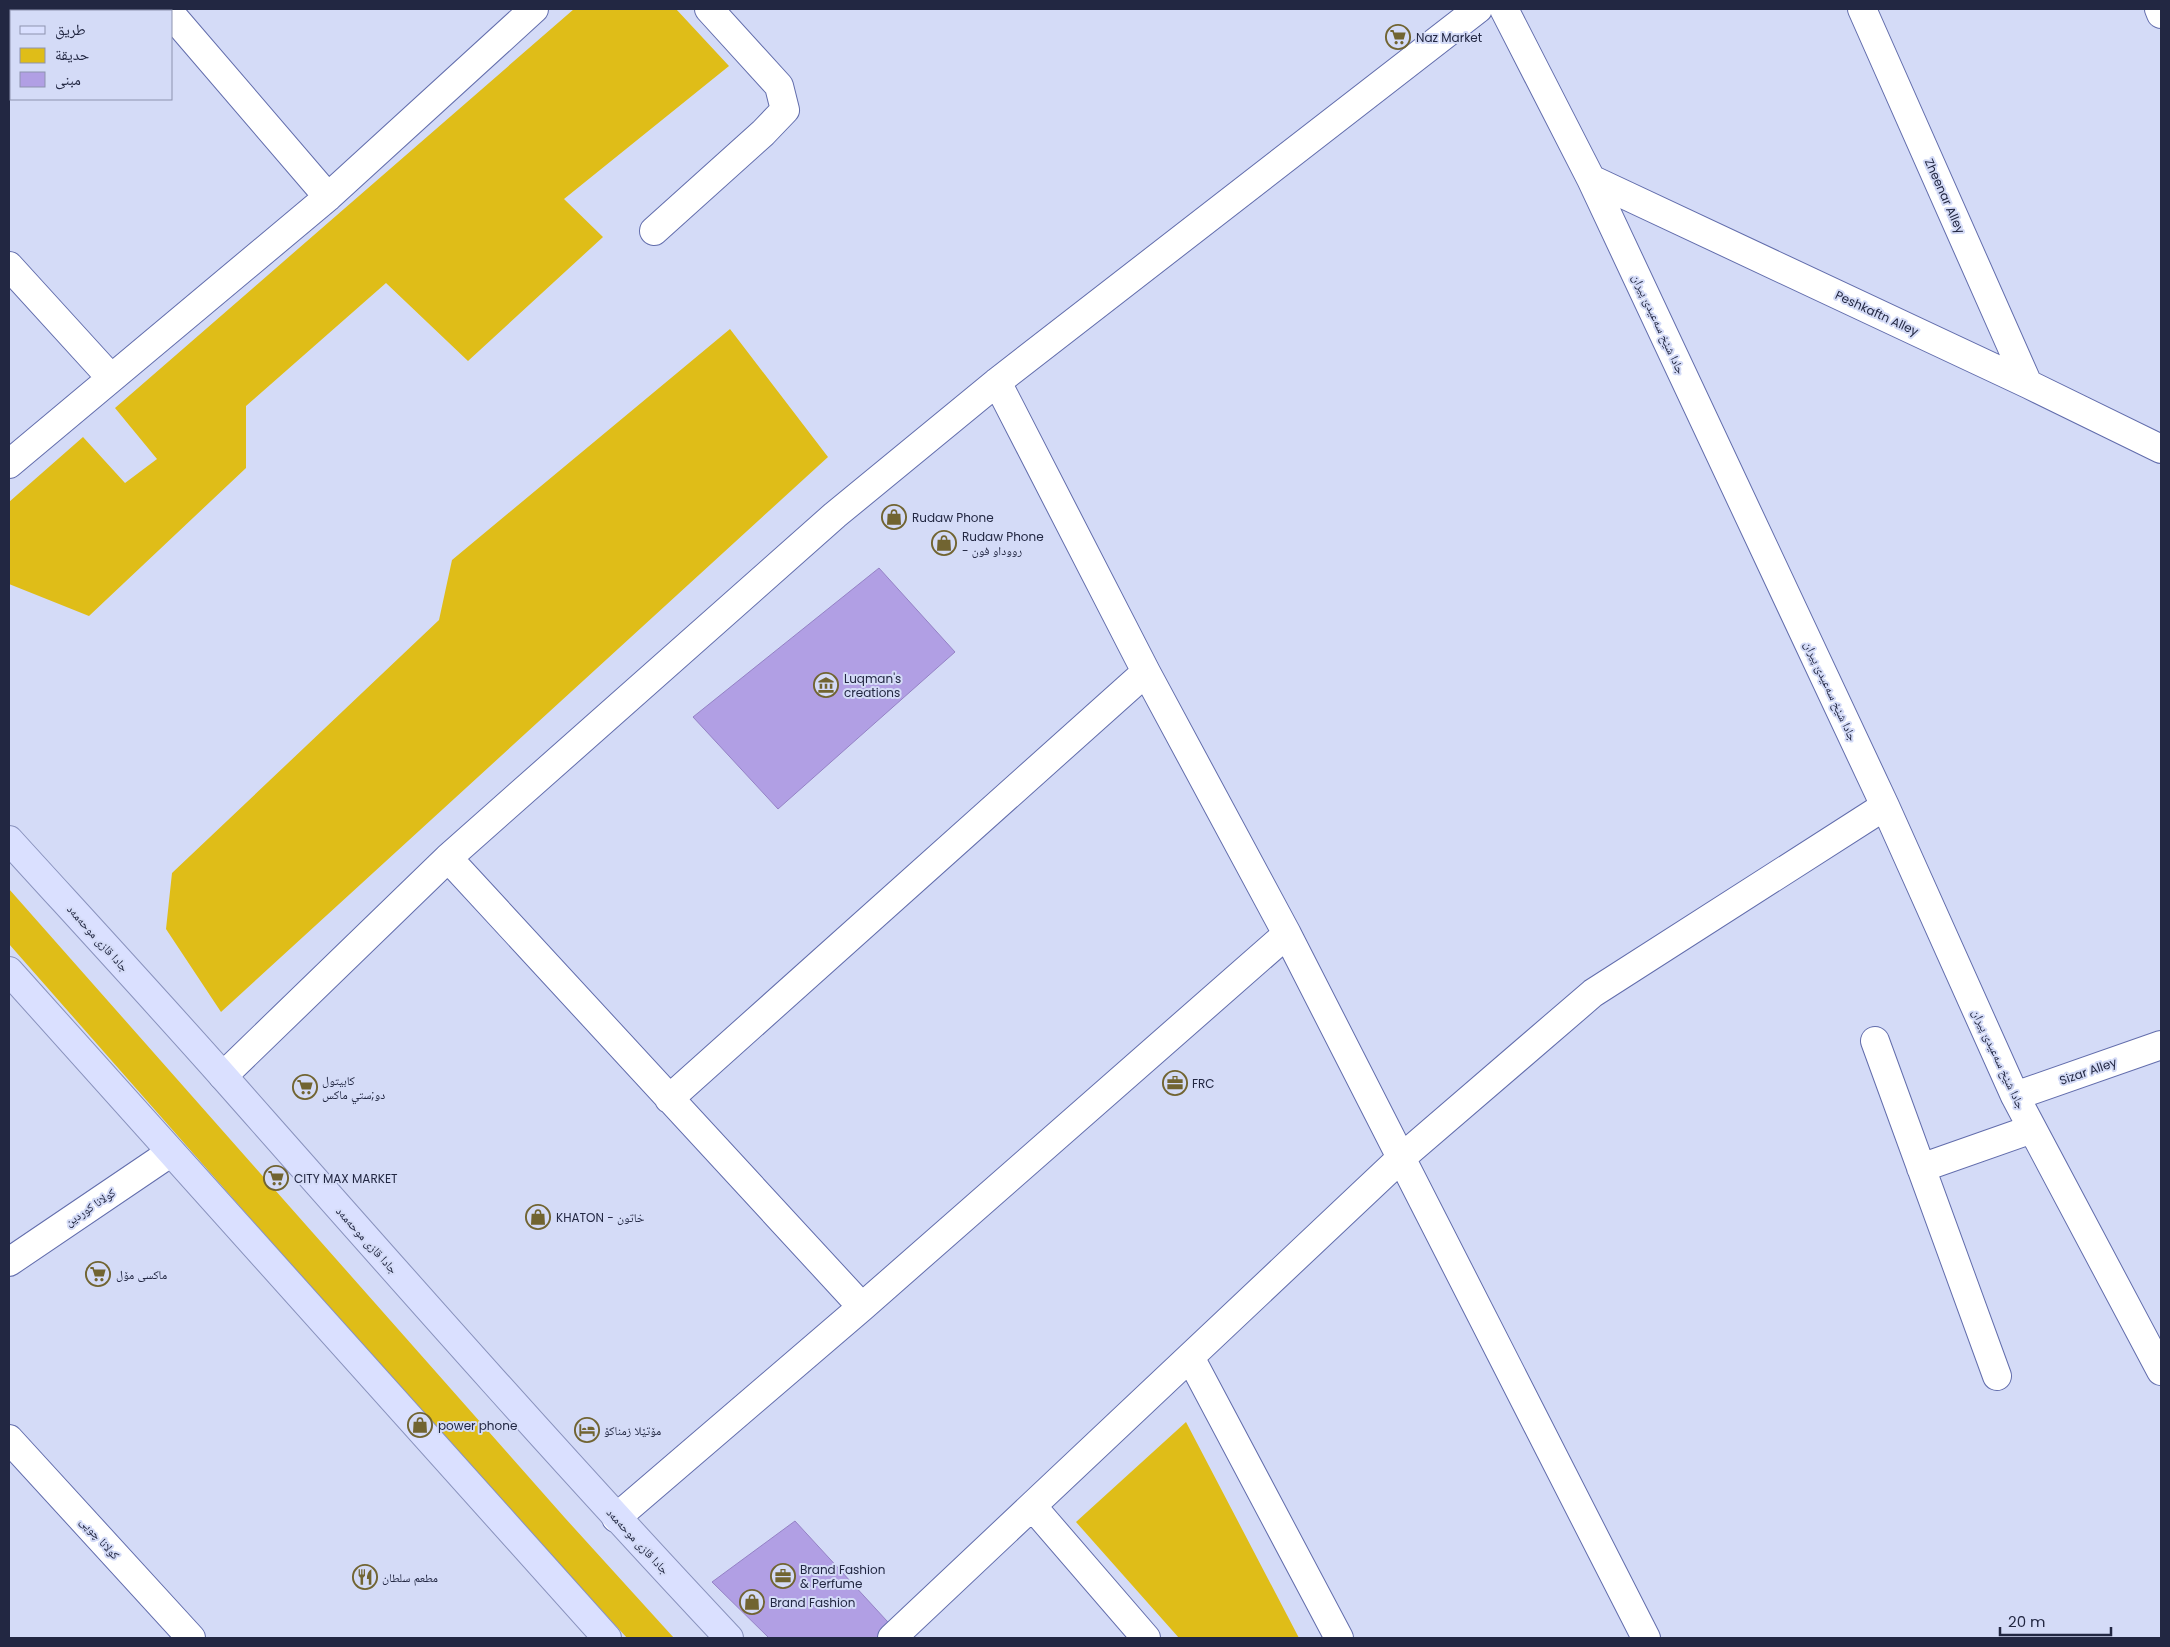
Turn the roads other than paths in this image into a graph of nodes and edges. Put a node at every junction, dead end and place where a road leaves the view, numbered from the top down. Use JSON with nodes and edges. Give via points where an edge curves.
{"nodes":[{"id":1,"x":534,"y":9,"type":"edge"},
{"id":2,"x":709,"y":9,"type":"edge"},
{"id":3,"x":1478,"y":9,"type":"edge"},
{"id":4,"x":1504,"y":9,"type":"edge"},
{"id":5,"x":1862,"y":9,"type":"edge"},
{"id":6,"x":2159,"y":9,"type":"edge"},
{"id":7,"x":2161,"y":14,"type":"edge"},
{"id":8,"x":172,"y":15,"type":"edge"},
{"id":9,"x":1591,"y":179,"type":"junction"},
{"id":10,"x":328,"y":197,"type":"junction"},
{"id":11,"x":654,"y":231,"type":"dead end"},
{"id":12,"x":9,"y":266,"type":"edge"},
{"id":13,"x":110,"y":378,"type":"junction"},
{"id":14,"x":997,"y":382,"type":"junction"},
{"id":15,"x":2028,"y":384,"type":"junction"},
{"id":16,"x":2161,"y":449,"type":"edge"},
{"id":17,"x":9,"y":464,"type":"edge"},
{"id":18,"x":1146,"y":672,"type":"junction"},
{"id":19,"x":1885,"y":806,"type":"junction"},
{"id":20,"x":9,"y":840,"type":"edge"},
{"id":21,"x":448,"y":858,"type":"junction"},
{"id":22,"x":1286,"y":934,"type":"junction"},
{"id":23,"x":9,"y":971,"type":"edge"},
{"id":24,"x":1875,"y":1041,"type":"dead end"},
{"id":25,"x":2161,"y":1046,"type":"edge"},
{"id":26,"x":223,"y":1076,"type":"junction"},
{"id":27,"x":2015,"y":1096,"type":"junction"},
{"id":28,"x":670,"y":1099,"type":"junction"},
{"id":29,"x":2032,"y":1129,"type":"junction"},
{"id":30,"x":170,"y":1153,"type":"junction"},
{"id":31,"x":1400,"y":1158,"type":"junction"},
{"id":32,"x":1921,"y":1168,"type":"junction"},
{"id":33,"x":9,"y":1262,"type":"edge"},
{"id":34,"x":862,"y":1307,"type":"junction"},
{"id":35,"x":1190,"y":1357,"type":"junction"},
{"id":36,"x":2161,"y":1370,"type":"edge"},
{"id":37,"x":1997,"y":1376,"type":"dead end"},
{"id":38,"x":9,"y":1438,"type":"edge"},
{"id":39,"x":1032,"y":1506,"type":"junction"},
{"id":40,"x":616,"y":1518,"type":"junction"},
{"id":41,"x":191,"y":1638,"type":"edge"},
{"id":42,"x":607,"y":1638,"type":"edge"},
{"id":43,"x":728,"y":1638,"type":"edge"},
{"id":44,"x":892,"y":1638,"type":"edge"},
{"id":45,"x":1146,"y":1638,"type":"edge"},
{"id":46,"x":1339,"y":1638,"type":"edge"},
{"id":47,"x":1646,"y":1638,"type":"edge"}],
"edges":[{"from":1,"to":10,"type":"street"},
{"from":2,"to":11,"type":"street","via":[[779,86],[785,110]]},
{"from":3,"to":14,"type":"street"},
{"from":4,"to":9,"type":"street","name":"جادا شێخ سەعیدێ پیران"},
{"from":5,"to":15,"type":"street","name":"Zheenar Alley"},
{"from":6,"to":7,"type":"street"},
{"from":8,"to":10,"type":"street"},
{"from":9,"to":15,"type":"street","name":"Peshkaftn Alley"},
{"from":9,"to":19,"type":"street","name":"جادا شێخ سەعیدێ پیران"},
{"from":10,"to":13,"type":"street"},
{"from":12,"to":13,"type":"street"},
{"from":13,"to":17,"type":"street"},
{"from":14,"to":18,"type":"street"},
{"from":14,"to":21,"type":"street","via":[[827,521]]},
{"from":15,"to":16,"type":"street","name":"Peshkaftn Alley"},
{"from":18,"to":22,"type":"street"},
{"from":18,"to":28,"type":"street"},
{"from":19,"to":27,"type":"street","name":"جادا شێخ سەعیدێ پیران"},
{"from":19,"to":31,"type":"street","via":[[1593,993]]},
{"from":20,"to":26,"type":"main road","name":"جادا قازی موحەمەد"},
{"from":21,"to":26,"type":"street"},
{"from":21,"to":28,"type":"street"},
{"from":22,"to":31,"type":"street"},
{"from":22,"to":34,"type":"street"},
{"from":23,"to":30,"type":"main road"},
{"from":24,"to":32,"type":"street"},
{"from":25,"to":27,"type":"street","name":"Sizar Alley"},
{"from":26,"to":40,"type":"main road","name":"جادا قازی موحەمەد"},
{"from":27,"to":29,"type":"street","name":"جادا شێخ سەعیدێ پیران"},
{"from":28,"to":34,"type":"street"},
{"from":29,"to":32,"type":"street"},
{"from":29,"to":36,"type":"street","name":"جادا شێخ سەعیدێ پیران"},
{"from":30,"to":33,"type":"street","name":"کولانا کوردین"},
{"from":30,"to":42,"type":"main road"},
{"from":31,"to":35,"type":"street"},
{"from":31,"to":47,"type":"street"},
{"from":32,"to":37,"type":"street"},
{"from":34,"to":40,"type":"street"},
{"from":35,"to":39,"type":"street"},
{"from":35,"to":46,"type":"street"},
{"from":38,"to":41,"type":"street","name":"کولانا چوپی"},
{"from":39,"to":44,"type":"street"},
{"from":39,"to":45,"type":"street"},
{"from":40,"to":43,"type":"main road","name":"جادا قازی موحەمەد"}]}
